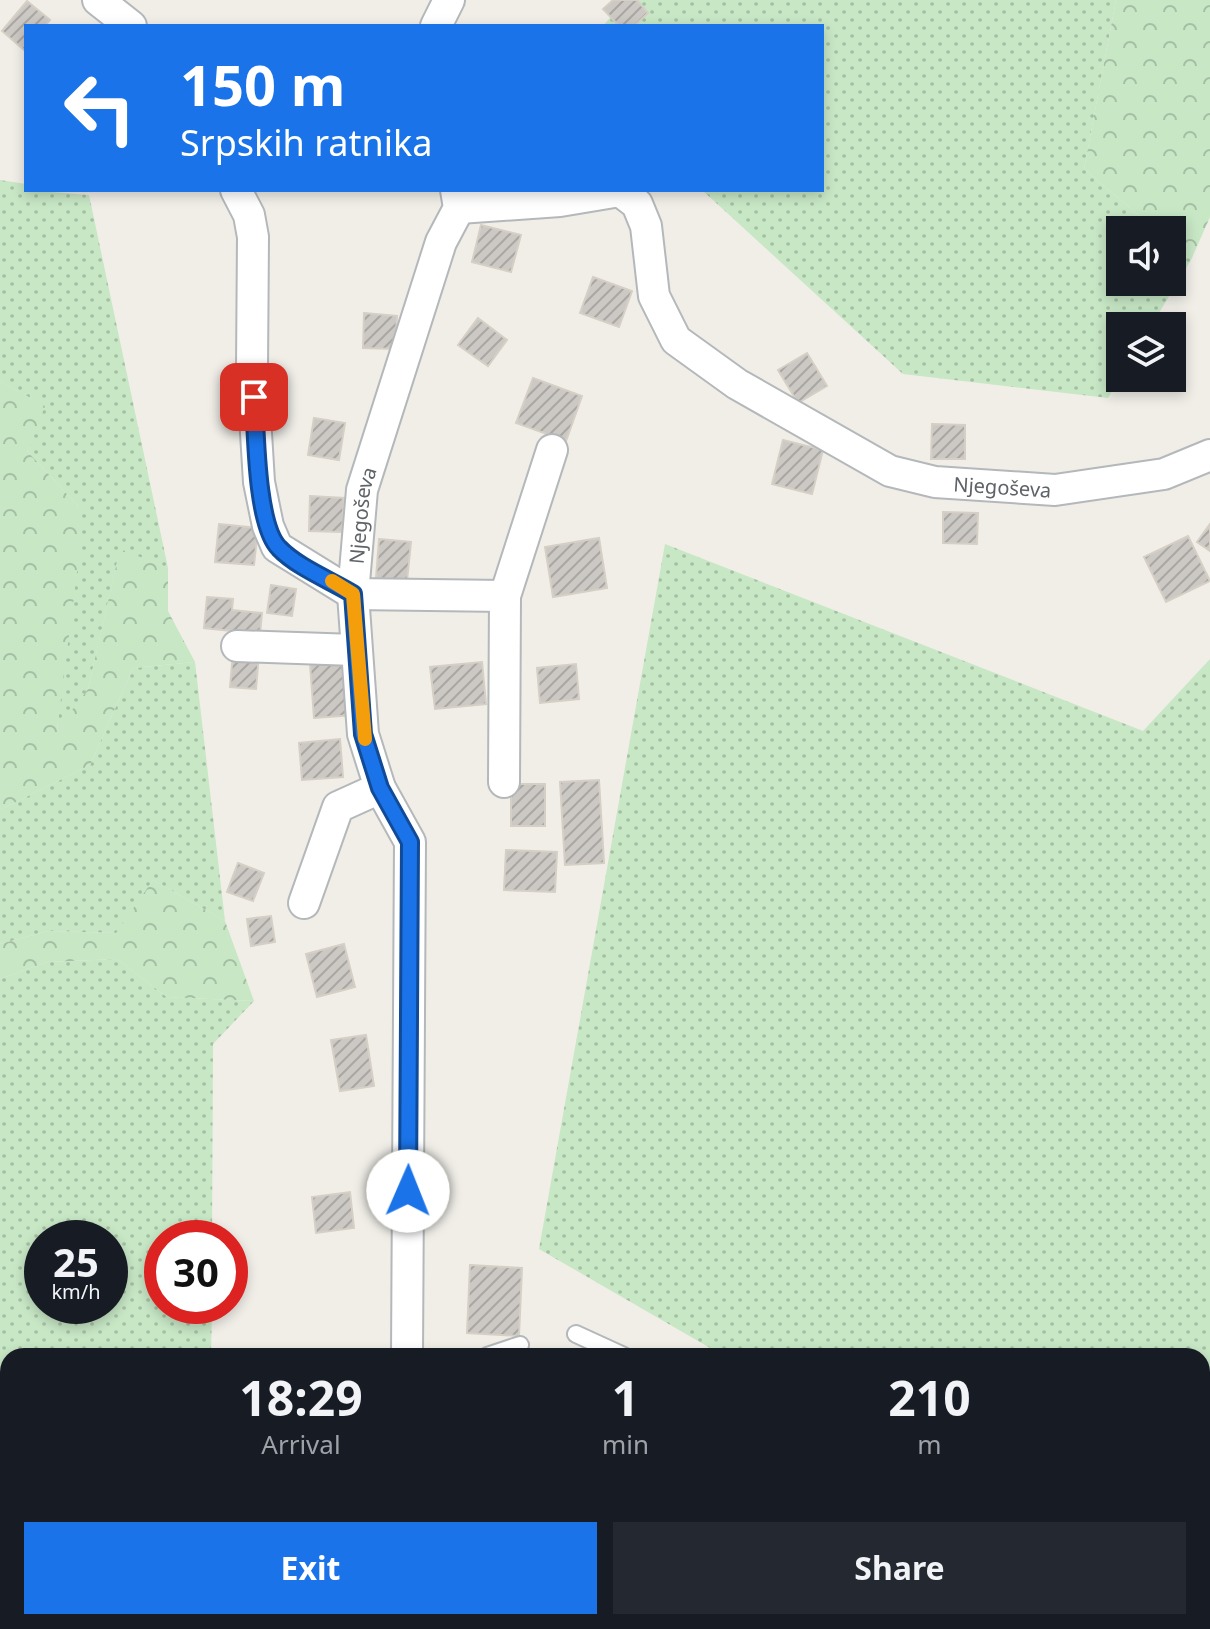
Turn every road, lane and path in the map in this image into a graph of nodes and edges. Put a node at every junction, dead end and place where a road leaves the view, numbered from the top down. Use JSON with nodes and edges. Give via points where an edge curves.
{"nodes":[{"id":1,"x":98,"y":0,"type":"edge"},
{"id":2,"x":449,"y":0,"type":"edge"},
{"id":3,"x":128,"y":24,"type":"edge"},
{"id":4,"x":437,"y":24,"type":"edge"},
{"id":5,"x":237,"y":192,"type":"edge"},
{"id":6,"x":614,"y":192,"type":"edge"},
{"id":7,"x":621,"y":192,"type":"edge"},
{"id":8,"x":457,"y":199,"type":"edge"},
{"id":9,"x":552,"y":450,"type":"dead end"},
{"id":10,"x":1210,"y":455,"type":"edge"},
{"id":11,"x":353,"y":594,"type":"junction"},
{"id":12,"x":505,"y":596,"type":"junction"},
{"id":13,"x":237,"y":646,"type":"dead end"},
{"id":14,"x":355,"y":650,"type":"junction"},
{"id":15,"x":504,"y":782,"type":"dead end"},
{"id":16,"x":380,"y":788,"type":"junction"},
{"id":17,"x":304,"y":903,"type":"dead end"},
{"id":18,"x":576,"y":1334,"type":"dead end"},
{"id":19,"x":520,"y":1345,"type":"dead end"},
{"id":20,"x":407,"y":1348,"type":"edge"},
{"id":21,"x":511,"y":1348,"type":"edge"},
{"id":22,"x":607,"y":1348,"type":"edge"}],
"edges":[{"from":1,"to":3,"type":"street"},
{"from":2,"to":4,"type":"street"},
{"from":5,"to":11,"type":"street","via":[[253,237],[252,368],[259,482],[268,526],[277,547]]},
{"from":6,"to":8,"type":"street","name":"Njegoševa","via":[[560,201]]},
{"from":7,"to":10,"type":"street","name":"Njegoševa","via":[[637,204],[646,226],[654,296],[676,340],[737,384],[890,471],[935,482],[1055,490],[1164,474]]},
{"from":8,"to":11,"type":"street","name":"Njegoševa","via":[[362,490]]},
{"from":9,"to":12,"type":"street"},
{"from":11,"to":12,"type":"street"},
{"from":11,"to":14,"type":"street","name":"Njegoševa"},
{"from":12,"to":15,"type":"street"},
{"from":13,"to":14,"type":"street"},
{"from":14,"to":16,"type":"street","name":"Njegoševa","via":[[363,734]]},
{"from":16,"to":17,"type":"street","via":[[338,807]]},
{"from":16,"to":20,"type":"street","name":"Njegoševa","via":[[410,842]]},
{"from":18,"to":22,"type":"lane"},
{"from":19,"to":21,"type":"lane"}]}
